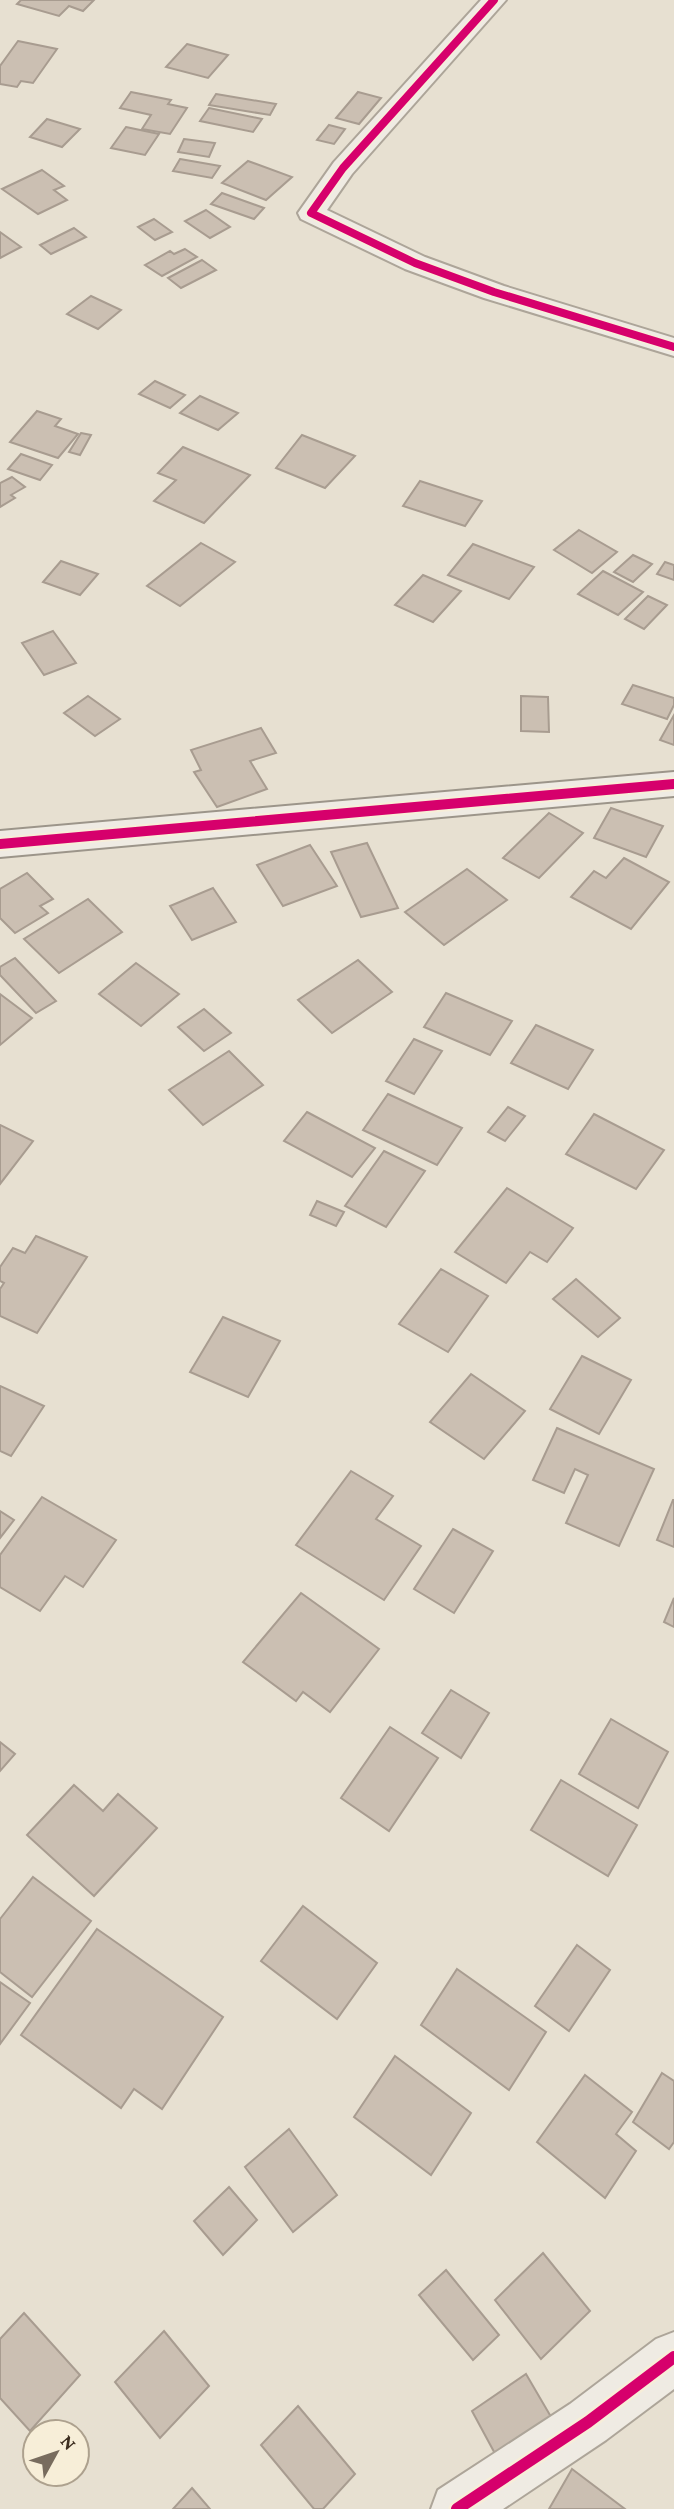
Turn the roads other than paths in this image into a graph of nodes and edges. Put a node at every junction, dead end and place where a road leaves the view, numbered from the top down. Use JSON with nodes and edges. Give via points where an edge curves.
{"nodes":[{"id":1,"x":494,"y":0,"type":"edge"},
{"id":2,"x":674,"y":347,"type":"edge"},
{"id":3,"x":674,"y":784,"type":"edge"},
{"id":4,"x":0,"y":844,"type":"edge"},
{"id":5,"x":674,"y":2357,"type":"edge"},
{"id":6,"x":457,"y":2509,"type":"edge"}],
"edges":[{"from":1,"to":2,"type":"street","via":[[343,168],[312,213],[415,263]]},
{"from":3,"to":4,"type":"street"},
{"from":5,"to":6,"type":"street","via":[[588,2422]]}]}
